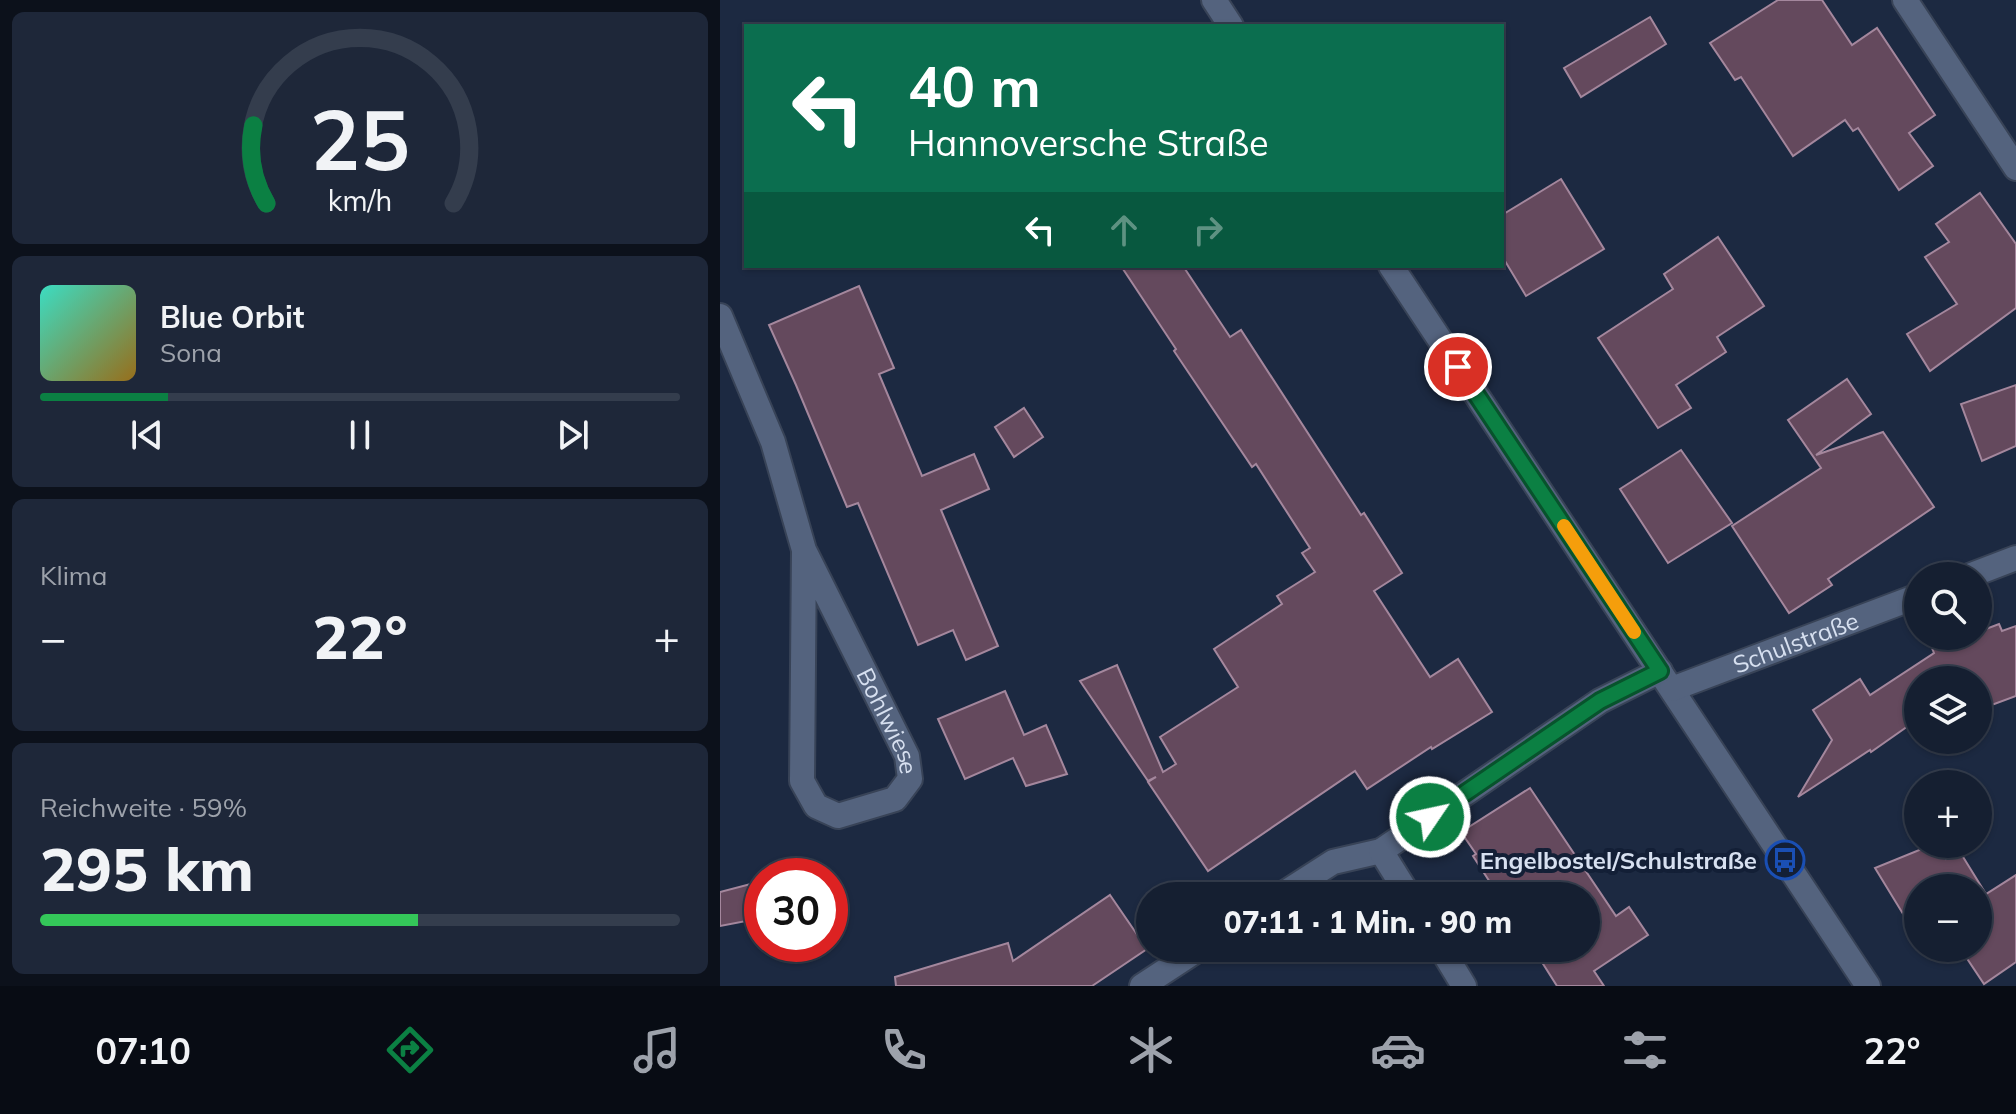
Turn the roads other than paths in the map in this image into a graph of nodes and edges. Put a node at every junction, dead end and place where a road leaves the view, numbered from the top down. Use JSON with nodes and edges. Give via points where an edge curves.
{"nodes":[{"id":1,"x":1214,"y":0,"type":"edge"},
{"id":2,"x":1905,"y":0,"type":"edge"},
{"id":3,"x":1230,"y":24,"type":"edge"},
{"id":4,"x":2016,"y":168,"type":"edge"},
{"id":5,"x":1392,"y":268,"type":"edge"},
{"id":6,"x":720,"y":316,"type":"edge"},
{"id":7,"x":804,"y":550,"type":"junction"},
{"id":8,"x":2016,"y":558,"type":"edge"},
{"id":9,"x":1992,"y":567,"type":"edge"},
{"id":10,"x":1904,"y":601,"type":"edge"},
{"id":11,"x":1666,"y":680,"type":"junction"},
{"id":12,"x":1381,"y":851,"type":"junction"},
{"id":13,"x":1302,"y":882,"type":"edge"},
{"id":14,"x":1400,"y":882,"type":"edge"},
{"id":15,"x":1179,"y":962,"type":"edge"},
{"id":16,"x":1449,"y":962,"type":"edge"},
{"id":17,"x":1142,"y":986,"type":"edge"},
{"id":18,"x":1464,"y":986,"type":"edge"},
{"id":19,"x":1868,"y":986,"type":"edge"}],
"edges":[{"from":1,"to":3,"type":"street"},
{"from":2,"to":4,"type":"street"},
{"from":5,"to":11,"type":"street"},
{"from":6,"to":7,"type":"street","name":"Bohlwiese","via":[[773,442]]},
{"from":7,"to":7,"type":"street","name":"Bohlwiese","via":[[802,781],[816,806],[838,816],[895,799],[910,779],[907,756]]},
{"from":8,"to":9,"type":"street"},
{"from":10,"to":11,"type":"street","name":"Schulstraße"},
{"from":11,"to":12,"type":"street","name":"Schulstraße","via":[[1600,701]]},
{"from":11,"to":19,"type":"street"},
{"from":12,"to":13,"type":"street","via":[[1333,862]]},
{"from":12,"to":14,"type":"street"},
{"from":15,"to":17,"type":"street"},
{"from":16,"to":18,"type":"street"}]}
